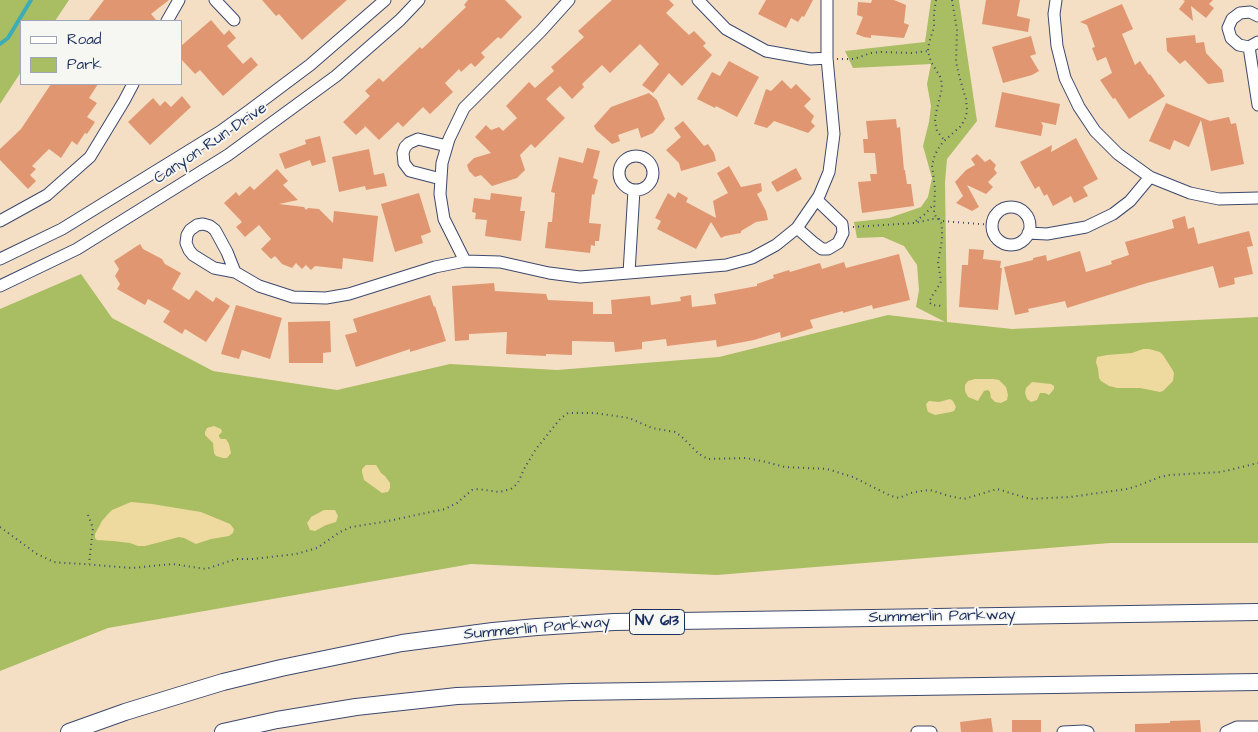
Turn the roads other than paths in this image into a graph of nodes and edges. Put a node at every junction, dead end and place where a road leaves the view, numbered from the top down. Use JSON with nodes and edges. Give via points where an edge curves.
{"nodes":[{"id":1,"x":179,"y":0,"type":"edge"},
{"id":2,"x":215,"y":0,"type":"edge"},
{"id":3,"x":385,"y":0,"type":"edge"},
{"id":4,"x":419,"y":0,"type":"edge"},
{"id":5,"x":569,"y":0,"type":"edge"},
{"id":6,"x":698,"y":0,"type":"edge"},
{"id":7,"x":827,"y":0,"type":"edge"},
{"id":8,"x":1056,"y":0,"type":"edge"},
{"id":9,"x":1258,"y":16,"type":"edge"},
{"id":10,"x":168,"y":20,"type":"edge"},
{"id":11,"x":234,"y":20,"type":"dead end"},
{"id":12,"x":1253,"y":44,"type":"edge"},
{"id":13,"x":827,"y":58,"type":"junction"},
{"id":14,"x":132,"y":85,"type":"edge"},
{"id":15,"x":1258,"y":105,"type":"edge"},
{"id":16,"x":447,"y":146,"type":"junction"},
{"id":17,"x":1150,"y":176,"type":"junction"},
{"id":18,"x":441,"y":179,"type":"junction"},
{"id":19,"x":634,"y":190,"type":"dead end"},
{"id":20,"x":1258,"y":198,"type":"edge"},
{"id":21,"x":817,"y":200,"type":"junction"},
{"id":22,"x":0,"y":221,"type":"edge"},
{"id":23,"x":796,"y":228,"type":"junction"},
{"id":24,"x":1028,"y":232,"type":"junction"},
{"id":25,"x":0,"y":259,"type":"edge"},
{"id":26,"x":465,"y":261,"type":"junction"},
{"id":27,"x":235,"y":272,"type":"junction"},
{"id":28,"x":629,"y":273,"type":"junction"},
{"id":29,"x":0,"y":286,"type":"edge"},
{"id":30,"x":1258,"y":612,"type":"edge"},
{"id":31,"x":1258,"y":682,"type":"edge"},
{"id":32,"x":1258,"y":726,"type":"edge"},
{"id":33,"x":69,"y":732,"type":"edge"},
{"id":34,"x":223,"y":732,"type":"edge"},
{"id":35,"x":917,"y":732,"type":"edge"},
{"id":36,"x":931,"y":732,"type":"edge"},
{"id":37,"x":1064,"y":732,"type":"edge"},
{"id":38,"x":1086,"y":732,"type":"edge"},
{"id":39,"x":1226,"y":732,"type":"edge"}],
"edges":[{"from":1,"to":10,"type":"street"},
{"from":2,"to":11,"type":"street"},
{"from":3,"to":25,"type":"street","name":"Canyon Run Drive","via":[[310,64],[221,131],[62,229]]},
{"from":4,"to":29,"type":"street","name":"Canyon Run Drive","via":[[336,76],[228,155],[77,249]]},
{"from":5,"to":16,"type":"street","via":[[464,108]]},
{"from":6,"to":13,"type":"street","via":[[726,29],[766,51],[811,59]]},
{"from":7,"to":13,"type":"street"},
{"from":8,"to":17,"type":"street","via":[[1057,46],[1079,107],[1095,131],[1118,154]]},
{"from":9,"to":12,"type":"street","via":[[1250,12],[1240,13],[1229,25],[1233,41],[1242,46]]},
{"from":12,"to":15,"type":"street"},
{"from":13,"to":21,"type":"street","via":[[834,134],[829,172]]},
{"from":14,"to":22,"type":"street","via":[[90,158],[48,195]]},
{"from":16,"to":18,"type":"street"},
{"from":16,"to":18,"type":"street","via":[[418,139],[409,142],[403,153],[404,163],[410,171]]},
{"from":17,"to":20,"type":"street","via":[[1190,193],[1219,199]]},
{"from":17,"to":24,"type":"street","via":[[1130,201],[1113,214],[1086,227],[1047,234]]},
{"from":18,"to":26,"type":"street","via":[[444,219]]},
{"from":19,"to":28,"type":"street"},
{"from":21,"to":23,"type":"street"},
{"from":21,"to":23,"type":"street","via":[[842,224],[843,232],[838,243],[822,249]]},
{"from":23,"to":28,"type":"street","via":[[776,245],[752,258],[726,265]]},
{"from":24,"to":24,"type":"street","via":[[1018,243],[1008,244],[996,237],[992,225],[1000,211],[1014,208],[1026,215]]},
{"from":26,"to":27,"type":"street","via":[[435,266],[349,294],[326,298],[294,297],[259,286]]},
{"from":26,"to":28,"type":"street","via":[[500,262],[580,276]]},
{"from":27,"to":27,"type":"street","via":[[215,230],[203,224],[190,230],[186,243],[192,253],[214,268]]},
{"from":30,"to":33,"type":"highway","name":"Summerlin Parkway","number":"NV 613","via":[[614,622],[493,631],[402,643],[281,668],[223,682]]},
{"from":31,"to":34,"type":"highway","via":[[457,696],[356,707]]},
{"from":32,"to":39,"type":"street","via":[[1237,727]]},
{"from":35,"to":36,"type":"street"},
{"from":37,"to":38,"type":"street"}]}
